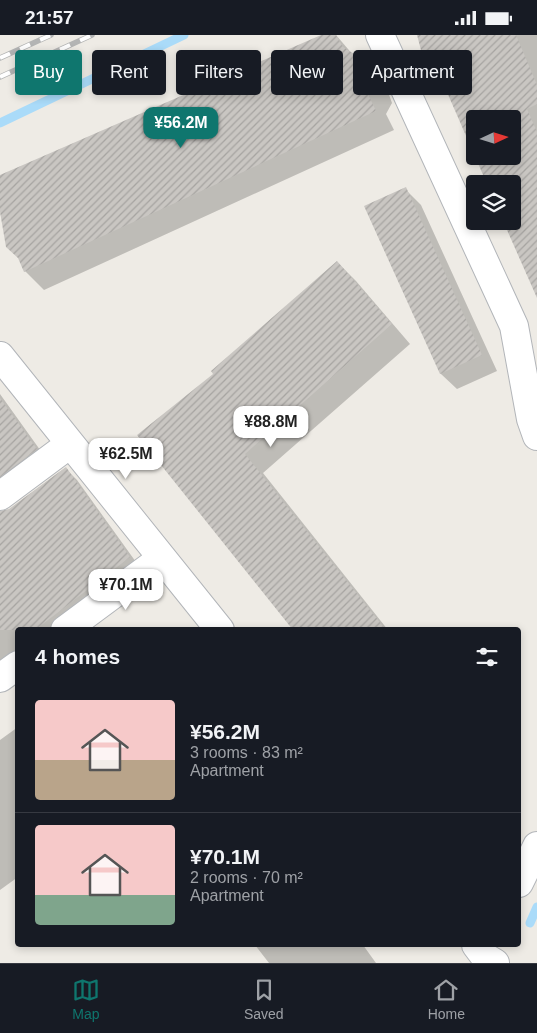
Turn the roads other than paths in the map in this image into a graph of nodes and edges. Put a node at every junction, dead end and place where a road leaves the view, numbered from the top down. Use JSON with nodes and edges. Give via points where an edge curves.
{"nodes":[{"id":1,"x":380,"y":35,"type":"edge"},
{"id":2,"x":0,"y":355,"type":"edge"},
{"id":3,"x":531,"y":380,"type":"edge"},
{"id":4,"x":537,"y":436,"type":"edge"},
{"id":5,"x":70,"y":444,"type":"junction"},
{"id":6,"x":0,"y":496,"type":"edge"},
{"id":7,"x":162,"y":558,"type":"junction"},
{"id":8,"x":68,"y":627,"type":"edge"},
{"id":9,"x":218,"y":627,"type":"edge"},
{"id":10,"x":15,"y":667,"type":"edge"},
{"id":11,"x":0,"y":678,"type":"edge"},
{"id":12,"x":537,"y":846,"type":"edge"},
{"id":13,"x":521,"y":879,"type":"edge"}],
"edges":[{"from":1,"to":3,"type":"street","via":[[514,326]]},
{"from":2,"to":5,"type":"street"},
{"from":3,"to":4,"type":"street","via":[[531,419]]},
{"from":5,"to":6,"type":"street"},
{"from":5,"to":7,"type":"street"},
{"from":7,"to":8,"type":"street"},
{"from":7,"to":9,"type":"street"},
{"from":10,"to":11,"type":"street"},
{"from":12,"to":13,"type":"street"}]}
